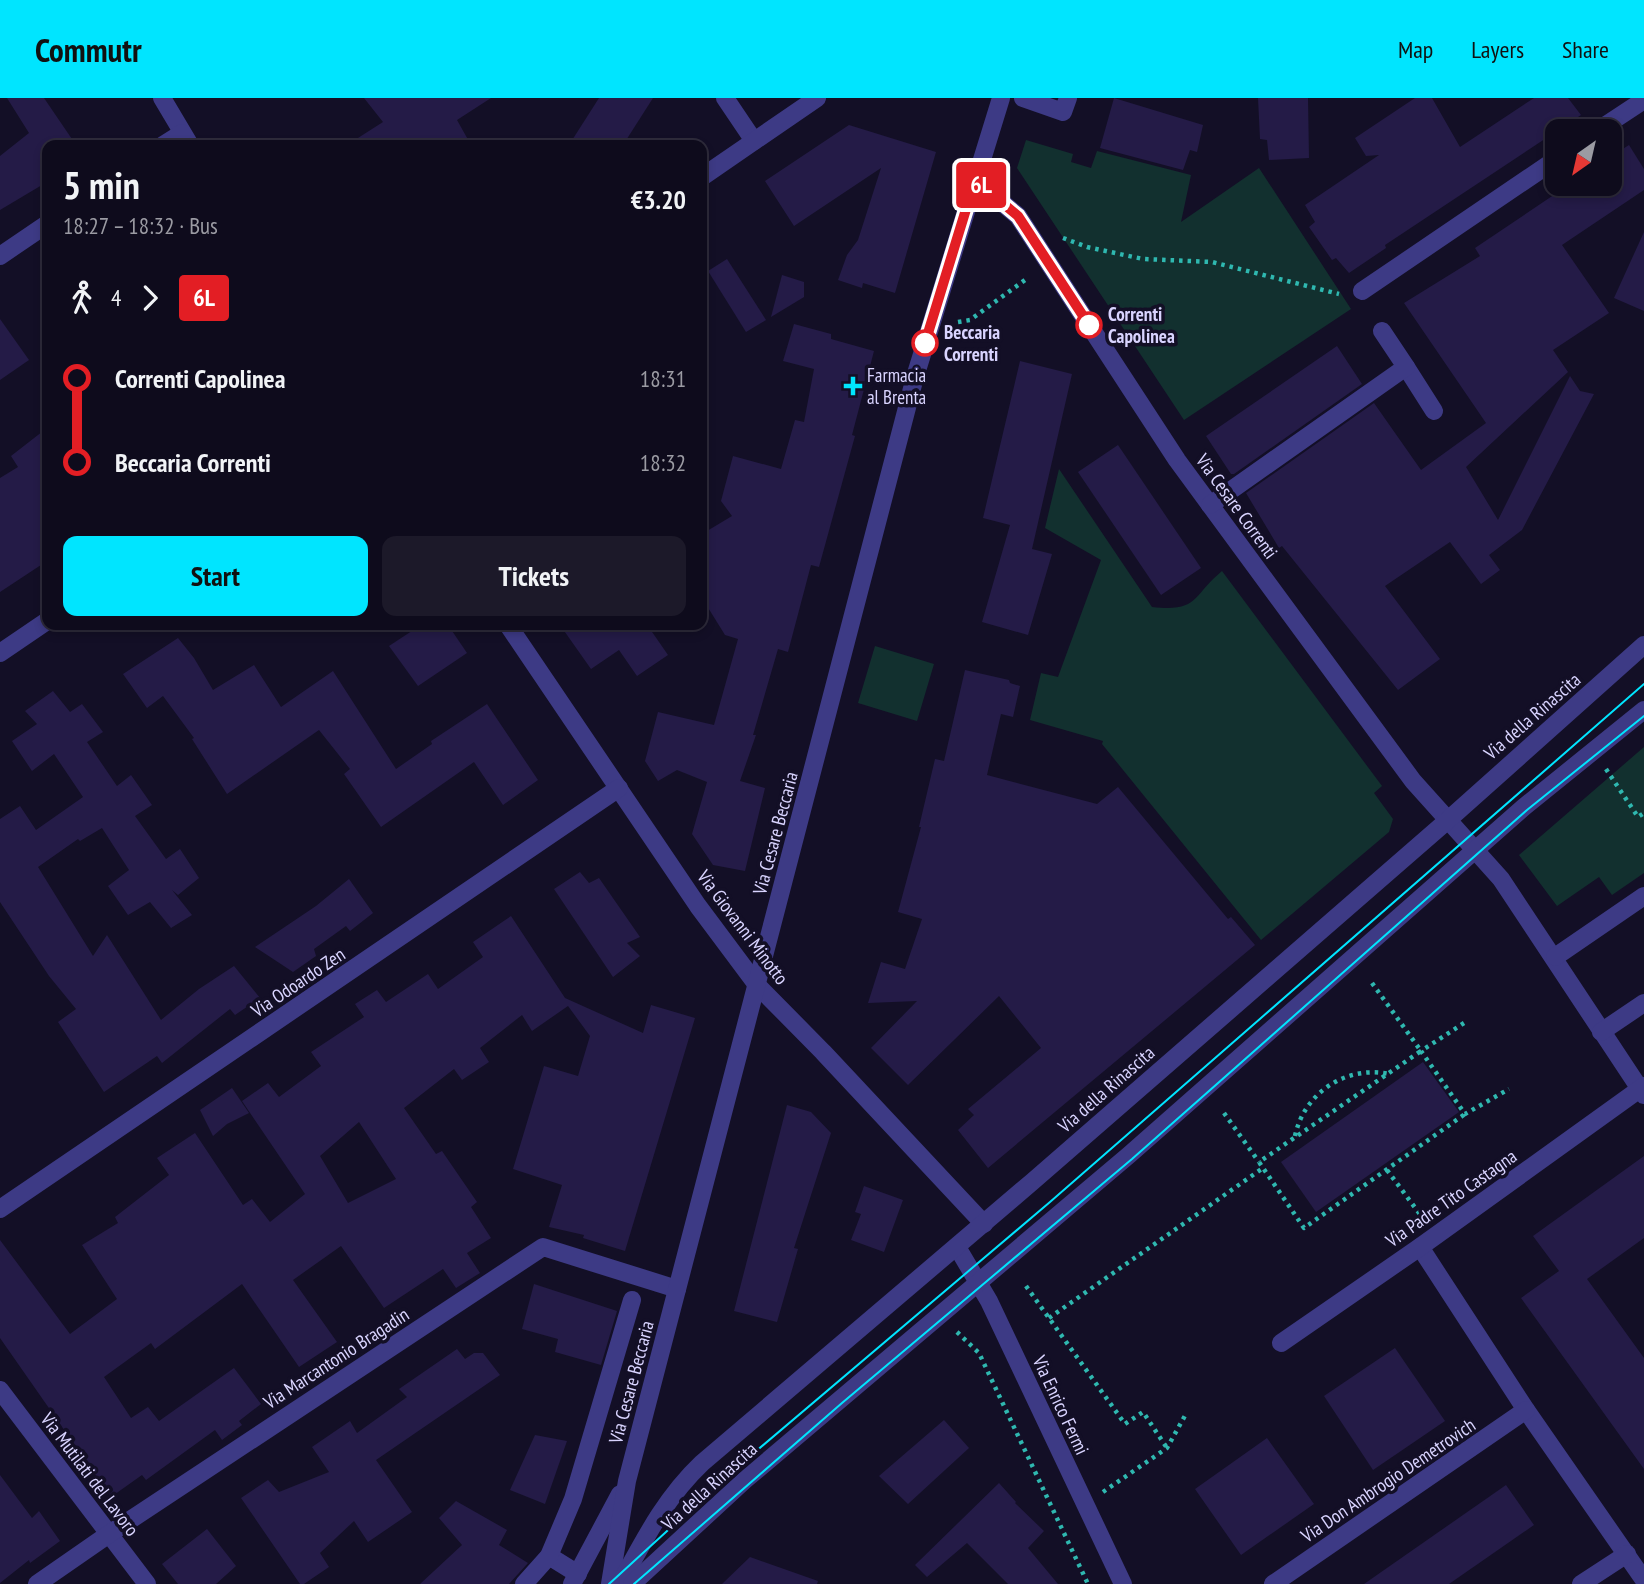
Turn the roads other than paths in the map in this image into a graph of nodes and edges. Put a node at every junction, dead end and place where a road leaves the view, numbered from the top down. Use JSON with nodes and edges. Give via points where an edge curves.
{"nodes":[{"id":1,"x":162,"y":98,"type":"edge"},
{"id":2,"x":724,"y":98,"type":"edge"},
{"id":3,"x":817,"y":98,"type":"edge"},
{"id":4,"x":1001,"y":98,"type":"edge"},
{"id":5,"x":1023,"y":98,"type":"edge"},
{"id":6,"x":1068,"y":98,"type":"edge"},
{"id":7,"x":1644,"y":100,"type":"edge"},
{"id":8,"x":1615,"y":119,"type":"edge"},
{"id":9,"x":186,"y":139,"type":"edge"},
{"id":10,"x":754,"y":141,"type":"junction"},
{"id":11,"x":1545,"y":167,"type":"edge"},
{"id":12,"x":707,"y":174,"type":"edge"},
{"id":13,"x":975,"y":180,"type":"junction"},
{"id":14,"x":42,"y":227,"type":"edge"},
{"id":15,"x":0,"y":256,"type":"edge"},
{"id":16,"x":1362,"y":291,"type":"road end"},
{"id":17,"x":1382,"y":331,"type":"dead end"},
{"id":18,"x":1406,"y":368,"type":"junction"},
{"id":19,"x":1434,"y":411,"type":"dead end"},
{"id":20,"x":1210,"y":505,"type":"junction"},
{"id":21,"x":42,"y":624,"type":"edge"},
{"id":22,"x":511,"y":630,"type":"edge"},
{"id":23,"x":1644,"y":645,"type":"edge"},
{"id":24,"x":0,"y":653,"type":"edge"},
{"id":25,"x":1644,"y":710,"type":"edge"},
{"id":26,"x":619,"y":788,"type":"junction"},
{"id":27,"x":1448,"y":820,"type":"junction"},
{"id":28,"x":1476,"y":851,"type":"junction"},
{"id":29,"x":1644,"y":896,"type":"edge"},
{"id":30,"x":1555,"y":957,"type":"junction"},
{"id":31,"x":757,"y":985,"type":"junction"},
{"id":32,"x":1644,"y":1003,"type":"edge"},
{"id":33,"x":1601,"y":1032,"type":"junction"},
{"id":34,"x":1643,"y":1090,"type":"edge"},
{"id":35,"x":0,"y":1209,"type":"edge"},
{"id":36,"x":984,"y":1224,"type":"junction"},
{"id":37,"x":957,"y":1247,"type":"junction"},
{"id":38,"x":1420,"y":1247,"type":"junction"},
{"id":39,"x":979,"y":1283,"type":"junction"},
{"id":40,"x":677,"y":1289,"type":"junction"},
{"id":41,"x":632,"y":1300,"type":"dead end"},
{"id":42,"x":1281,"y":1342,"type":"dead end"},
{"id":43,"x":0,"y":1390,"type":"edge"},
{"id":44,"x":1527,"y":1410,"type":"junction"},
{"id":45,"x":627,"y":1481,"type":"junction"},
{"id":46,"x":109,"y":1534,"type":"junction"},
{"id":47,"x":1626,"y":1555,"type":"junction"},
{"id":48,"x":550,"y":1556,"type":"junction"},
{"id":49,"x":575,"y":1579,"type":"edge"},
{"id":50,"x":1644,"y":1580,"type":"edge"},
{"id":51,"x":37,"y":1584,"type":"edge"},
{"id":52,"x":146,"y":1584,"type":"edge"},
{"id":53,"x":524,"y":1584,"type":"edge"},
{"id":54,"x":610,"y":1584,"type":"edge"},
{"id":55,"x":620,"y":1584,"type":"edge"},
{"id":56,"x":632,"y":1584,"type":"edge"},
{"id":57,"x":1123,"y":1584,"type":"edge"},
{"id":58,"x":1273,"y":1584,"type":"edge"},
{"id":59,"x":1581,"y":1584,"type":"edge"}],
"edges":[{"from":1,"to":9,"type":"street"},
{"from":2,"to":10,"type":"street"},
{"from":3,"to":10,"type":"street"},
{"from":4,"to":13,"type":"street","name":"Via Cesare Beccaria"},
{"from":5,"to":6,"type":"street","via":[[1063,112]]},
{"from":7,"to":8,"type":"street"},
{"from":10,"to":12,"type":"street"},
{"from":11,"to":16,"type":"street"},
{"from":13,"to":20,"type":"street","name":"Via Cesare Correnti","via":[[1018,216]]},
{"from":13,"to":31,"type":"street","name":"Via Cesare Beccaria","via":[[915,377]]},
{"from":14,"to":15,"type":"street"},
{"from":17,"to":18,"type":"street"},
{"from":18,"to":19,"type":"street"},
{"from":18,"to":20,"type":"street"},
{"from":20,"to":27,"type":"street","name":"Via Cesare Correnti","via":[[1413,781]]},
{"from":21,"to":24,"type":"street"},
{"from":22,"to":26,"type":"street","name":"Via Giovanni Minotto"},
{"from":23,"to":27,"type":"street","name":"Via della Rinascita"},
{"from":25,"to":28,"type":"street","name":"Via della Rinascita"},
{"from":26,"to":31,"type":"street","name":"Via Giovanni Minotto"},
{"from":26,"to":35,"type":"street","name":"Via Odoardo Zen"},
{"from":27,"to":28,"type":"street","name":"Via Cesare Correnti"},
{"from":27,"to":36,"type":"street","name":"Via della Rinascita"},
{"from":28,"to":30,"type":"street","name":"Via Cesare Correnti"},
{"from":28,"to":39,"type":"street","name":"Via della Rinascita"},
{"from":29,"to":30,"type":"street"},
{"from":30,"to":33,"type":"street"},
{"from":31,"to":36,"type":"street","name":"Via Giovanni Minotto"},
{"from":31,"to":40,"type":"street","name":"Via Cesare Beccaria"},
{"from":32,"to":33,"type":"street"},
{"from":33,"to":34,"type":"street"},
{"from":34,"to":38,"type":"street","name":"Via Padre Tito Castagna"},
{"from":36,"to":37,"type":"street","name":"Via della Rinascita"},
{"from":37,"to":39,"type":"street","name":"Via Enrico Fermi"},
{"from":37,"to":55,"type":"street","name":"Via della Rinascita","via":[[687,1477],[653,1523]]},
{"from":38,"to":42,"type":"street","name":"Via Padre Tito Castagna"},
{"from":38,"to":44,"type":"street"},
{"from":39,"to":56,"type":"street","name":"Via della Rinascita","via":[[745,1480]]},
{"from":39,"to":57,"type":"street","name":"Via Enrico Fermi"},
{"from":40,"to":45,"type":"street","name":"Via Cesare Beccaria"},
{"from":40,"to":46,"type":"street","name":"Via Marcantonio Bragadin","via":[[543,1247]]},
{"from":41,"to":48,"type":"street","via":[[573,1499]]},
{"from":43,"to":46,"type":"street","name":"Via Mutilati del Lavoro"},
{"from":44,"to":47,"type":"street"},
{"from":44,"to":58,"type":"street","name":"Via Don Ambrogio Demetrovich"},
{"from":45,"to":49,"type":"street"},
{"from":45,"to":54,"type":"street","name":"Via Cesare Beccaria"},
{"from":46,"to":51,"type":"street","name":"Via Marcantonio Bragadin"},
{"from":46,"to":52,"type":"street","name":"Via Mutilati del Lavoro"},
{"from":47,"to":50,"type":"street"},
{"from":47,"to":59,"type":"street"},
{"from":48,"to":49,"type":"street"},
{"from":48,"to":53,"type":"street"}]}
